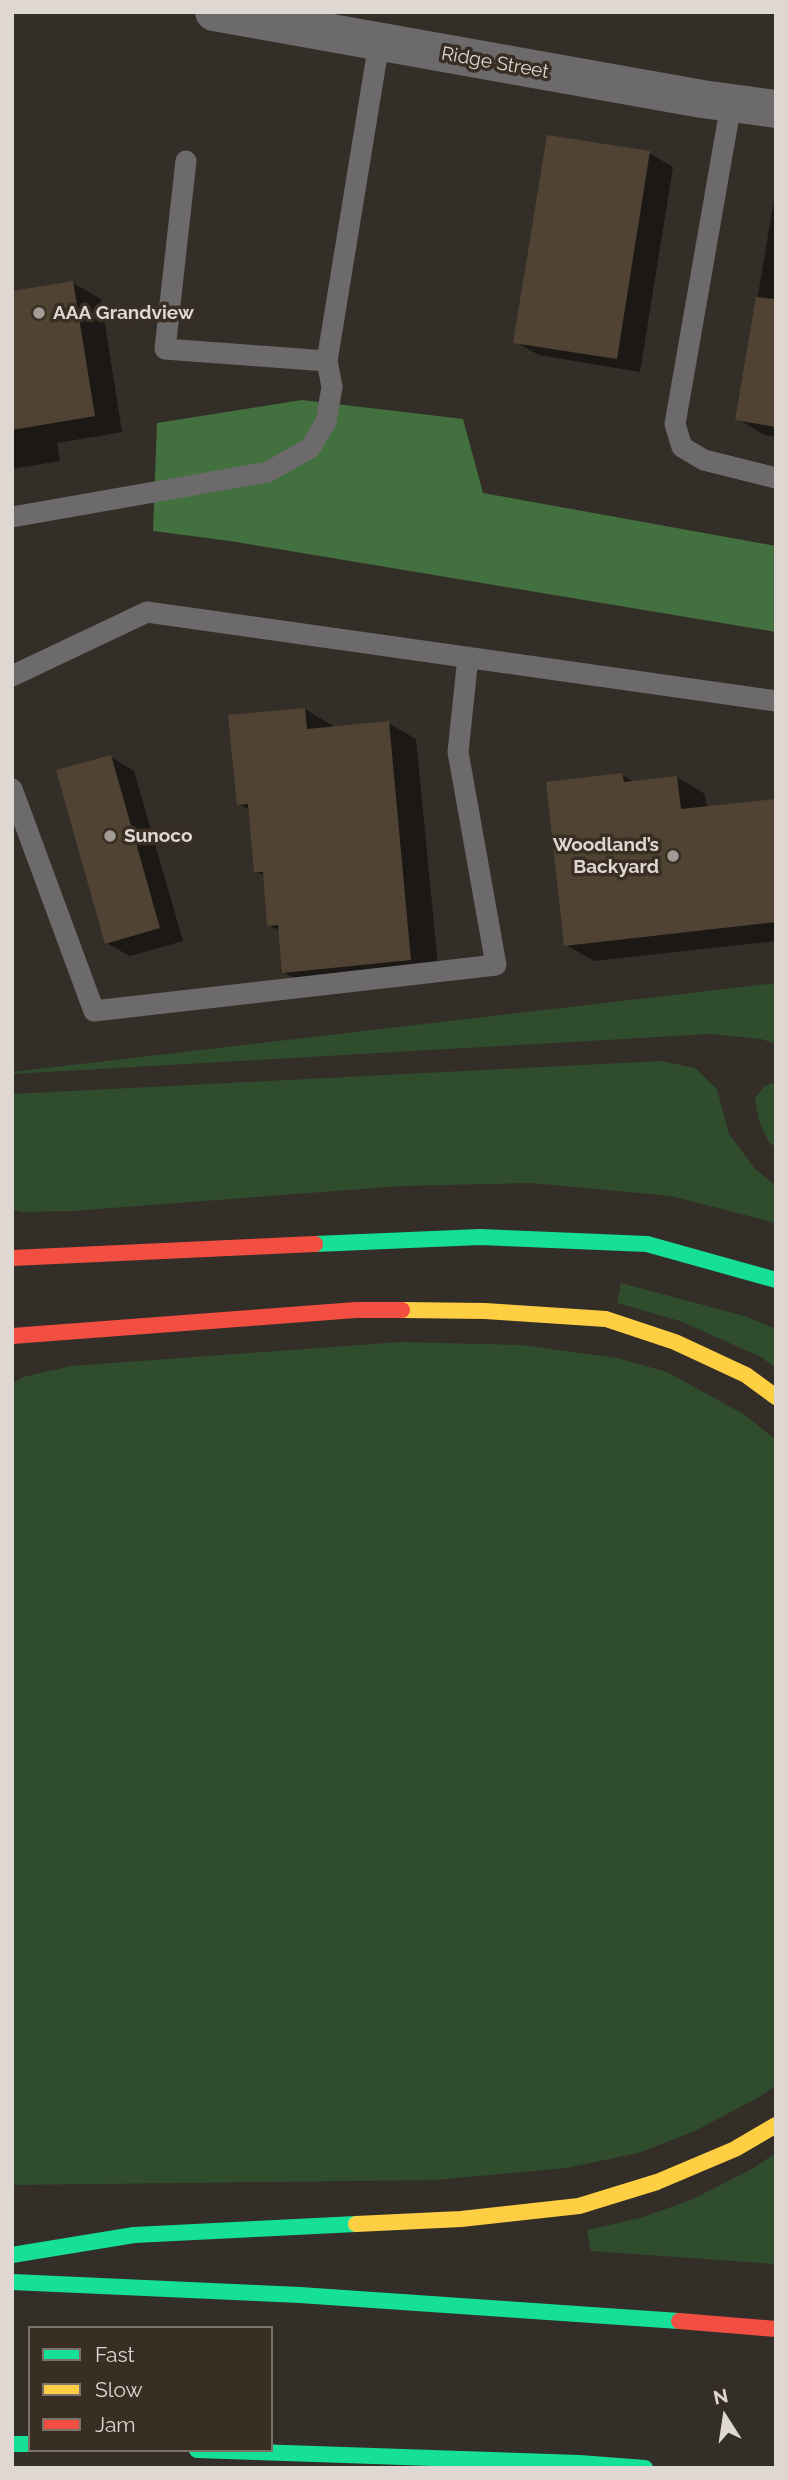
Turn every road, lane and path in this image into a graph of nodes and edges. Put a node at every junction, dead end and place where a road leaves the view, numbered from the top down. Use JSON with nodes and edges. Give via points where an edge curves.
{"nodes":[{"id":1,"x":214,"y":12,"type":"edge"},
{"id":2,"x":379,"y":43,"type":"junction"},
{"id":3,"x":731,"y":104,"type":"junction"},
{"id":4,"x":776,"y":110,"type":"edge"},
{"id":5,"x":186,"y":161,"type":"dead end"},
{"id":6,"x":327,"y":361,"type":"junction"},
{"id":7,"x":776,"y":478,"type":"edge"},
{"id":8,"x":12,"y":517,"type":"edge"},
{"id":9,"x":468,"y":657,"type":"junction"},
{"id":10,"x":12,"y":676,"type":"edge"},
{"id":11,"x":776,"y":701,"type":"edge"},
{"id":12,"x":12,"y":789,"type":"edge"},
{"id":13,"x":12,"y":1258,"type":"edge"},
{"id":14,"x":776,"y":1280,"type":"edge"},
{"id":15,"x":12,"y":1336,"type":"edge"},
{"id":16,"x":776,"y":1396,"type":"edge"},
{"id":17,"x":776,"y":2125,"type":"edge"},
{"id":18,"x":12,"y":2255,"type":"edge"},
{"id":19,"x":12,"y":2282,"type":"edge"},
{"id":20,"x":776,"y":2329,"type":"edge"},
{"id":21,"x":256,"y":2452,"type":"edge"},
{"id":22,"x":645,"y":2468,"type":"edge"}],
"edges":[{"from":1,"to":2,"type":"street","name":"Ridge Street"},
{"from":2,"to":3,"type":"street","name":"Ridge Street"},
{"from":2,"to":6,"type":"lane"},
{"from":3,"to":4,"type":"street","name":"Ridge Street"},
{"from":3,"to":7,"type":"lane","via":[[675,424],[682,447],[704,460]]},
{"from":5,"to":6,"type":"lane","via":[[165,349]]},
{"from":6,"to":8,"type":"lane","via":[[332,387],[326,422],[310,448],[268,472]]},
{"from":9,"to":10,"type":"lane","via":[[147,612]]},
{"from":9,"to":11,"type":"lane"},
{"from":9,"to":12,"type":"lane","via":[[458,752],[496,965],[94,1011]]},
{"from":13,"to":14,"type":"highway","via":[[480,1237],[647,1244]]},
{"from":15,"to":16,"type":"highway","via":[[356,1310],[485,1311],[606,1319],[675,1342]]},
{"from":17,"to":18,"type":"highway","via":[[657,2182],[579,2206],[448,2219],[134,2235]]},
{"from":19,"to":20,"type":"highway","via":[[300,2295]]},
{"from":21,"to":22,"type":"highway"}]}
